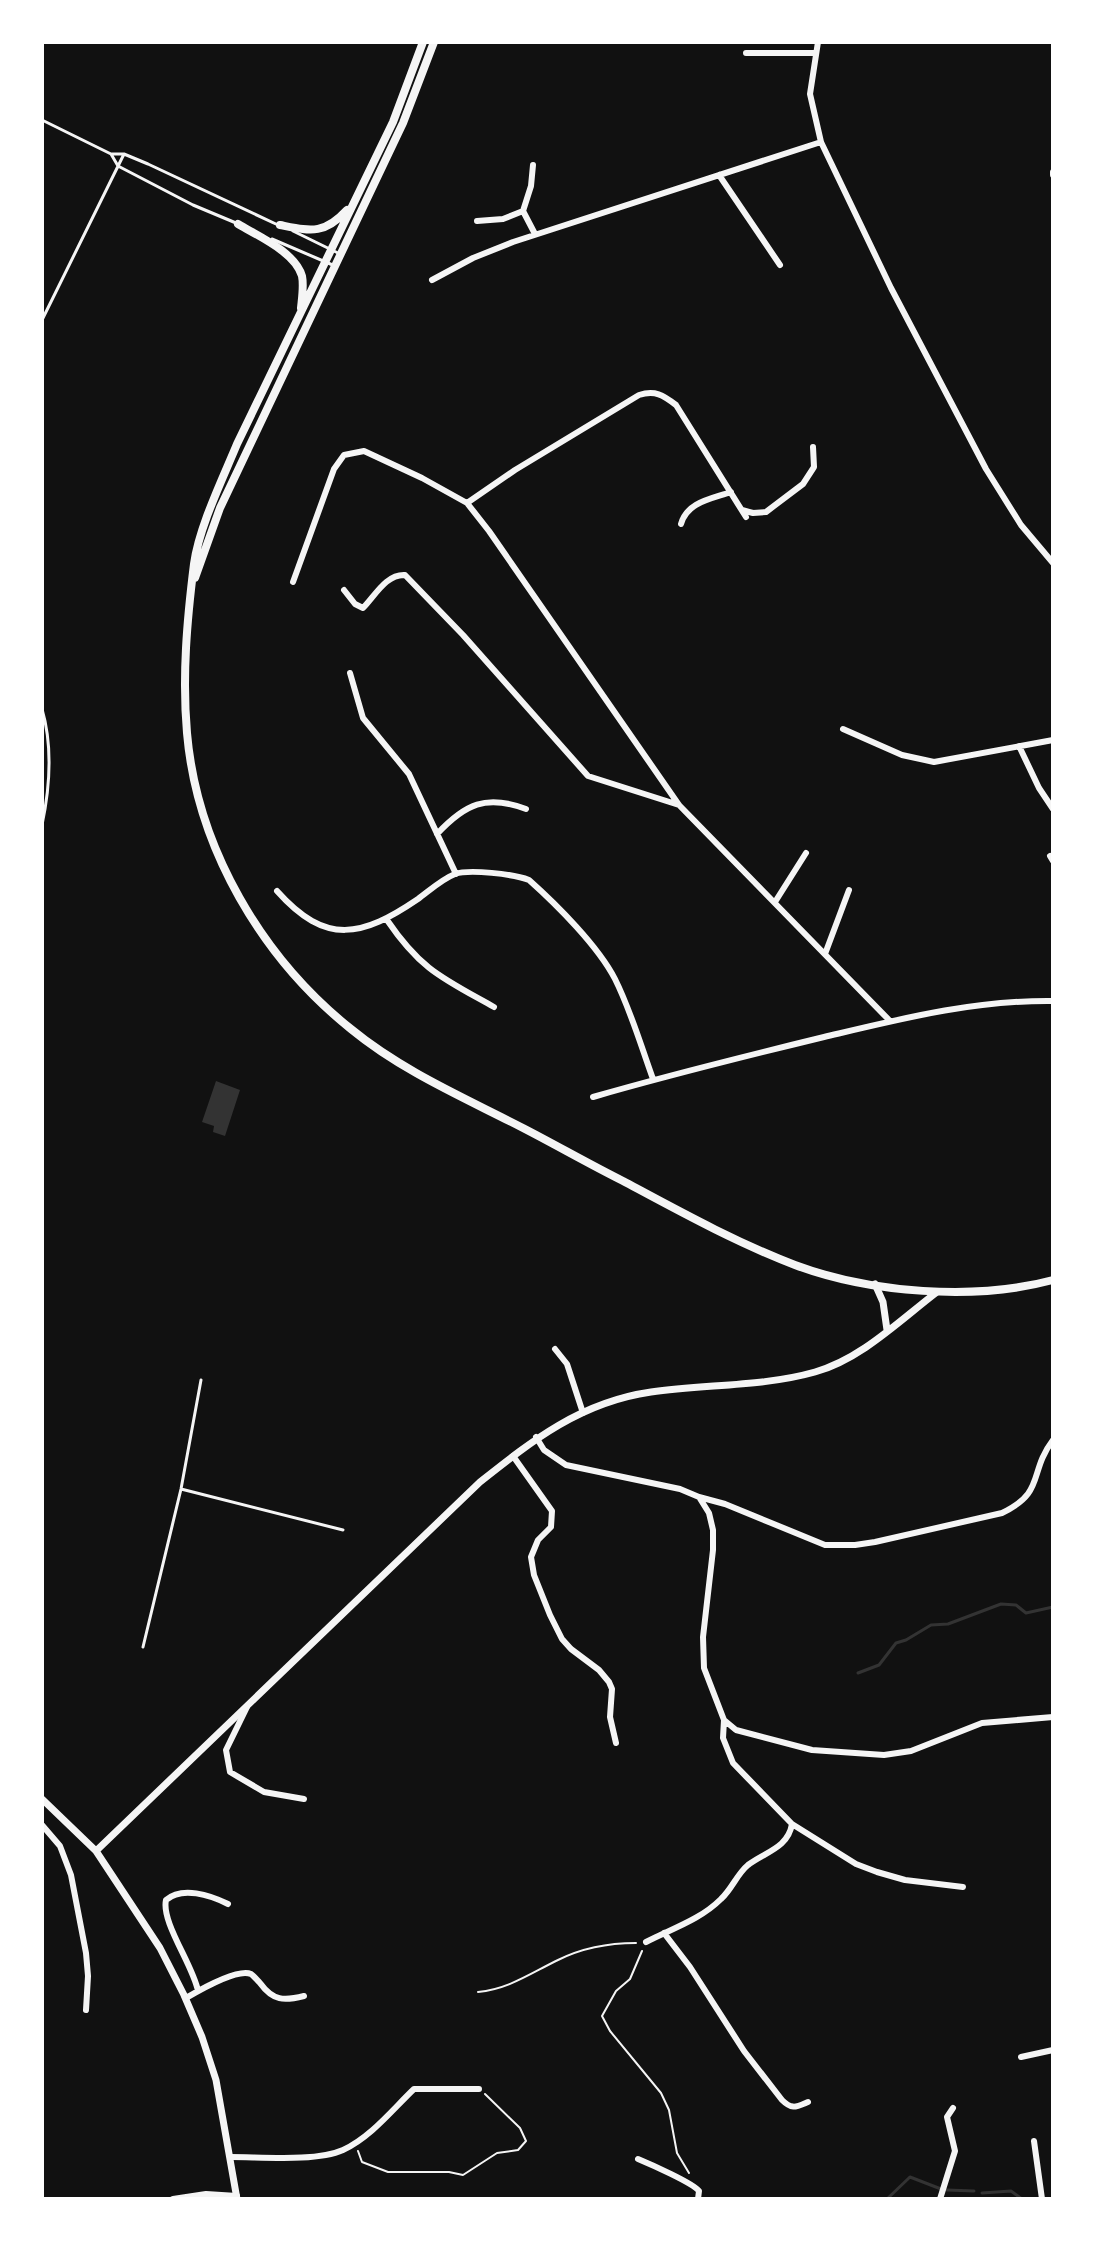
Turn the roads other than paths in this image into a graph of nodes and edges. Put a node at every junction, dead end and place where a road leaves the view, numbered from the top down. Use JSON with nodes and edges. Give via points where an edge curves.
{"nodes":[{"id":1,"x":423,"y":42,"type":"edge"},
{"id":2,"x":434,"y":42,"type":"edge"},
{"id":3,"x":818,"y":42,"type":"edge"},
{"id":4,"x":746,"y":53,"type":"dead end"},
{"id":5,"x":815,"y":53,"type":"junction"},
{"id":6,"x":42,"y":120,"type":"edge"},
{"id":7,"x":821,"y":142,"type":"junction"},
{"id":8,"x":111,"y":154,"type":"junction"},
{"id":9,"x":124,"y":154,"type":"junction"},
{"id":10,"x":533,"y":165,"type":"dead end"},
{"id":11,"x":118,"y":166,"type":"junction"},
{"id":12,"x":719,"y":175,"type":"junction"},
{"id":13,"x":353,"y":204,"type":"junction"},
{"id":14,"x":523,"y":211,"type":"junction"},
{"id":15,"x":477,"y":221,"type":"dead end"},
{"id":16,"x":238,"y":224,"type":"junction"},
{"id":17,"x":280,"y":225,"type":"junction"},
{"id":18,"x":535,"y":234,"type":"junction"},
{"id":19,"x":332,"y":249,"type":"junction"},
{"id":20,"x":342,"y":255,"type":"junction"},
{"id":21,"x":325,"y":261,"type":"junction"},
{"id":22,"x":780,"y":265,"type":"dead end"},
{"id":23,"x":336,"y":267,"type":"junction"},
{"id":24,"x":432,"y":280,"type":"dead end"},
{"id":25,"x":301,"y":313,"type":"junction"},
{"id":26,"x":42,"y":320,"type":"edge"},
{"id":27,"x":813,"y":447,"type":"dead end"},
{"id":28,"x":731,"y":492,"type":"junction"},
{"id":29,"x":467,"y":503,"type":"junction"},
{"id":30,"x":742,"y":510,"type":"junction"},
{"id":31,"x":746,"y":517,"type":"dead end"},
{"id":32,"x":681,"y":524,"type":"dead end"},
{"id":33,"x":1053,"y":563,"type":"edge"},
{"id":34,"x":194,"y":579,"type":"junction"},
{"id":35,"x":293,"y":582,"type":"dead end"},
{"id":36,"x":344,"y":590,"type":"dead end"},
{"id":37,"x":350,"y":673,"type":"dead end"},
{"id":38,"x":42,"y":709,"type":"edge"},
{"id":39,"x":843,"y":729,"type":"dead end"},
{"id":40,"x":1053,"y":740,"type":"edge"},
{"id":41,"x":1019,"y":746,"type":"junction"},
{"id":42,"x":679,"y":805,"type":"junction"},
{"id":43,"x":526,"y":809,"type":"dead end"},
{"id":44,"x":1053,"y":809,"type":"edge"},
{"id":45,"x":42,"y":825,"type":"edge"},
{"id":46,"x":437,"y":834,"type":"junction"},
{"id":47,"x":806,"y":853,"type":"dead end"},
{"id":48,"x":456,"y":874,"type":"junction"},
{"id":49,"x":849,"y":890,"type":"dead end"},
{"id":50,"x":277,"y":891,"type":"dead end"},
{"id":51,"x":775,"y":902,"type":"junction"},
{"id":52,"x":387,"y":920,"type":"junction"},
{"id":53,"x":825,"y":954,"type":"junction"},
{"id":54,"x":1053,"y":1001,"type":"edge"},
{"id":55,"x":494,"y":1007,"type":"dead end"},
{"id":56,"x":890,"y":1021,"type":"junction"},
{"id":57,"x":653,"y":1079,"type":"junction"},
{"id":58,"x":593,"y":1097,"type":"dead end"},
{"id":59,"x":1053,"y":1280,"type":"edge"},
{"id":60,"x":875,"y":1284,"type":"junction"},
{"id":61,"x":937,"y":1292,"type":"junction"},
{"id":62,"x":887,"y":1330,"type":"junction"},
{"id":63,"x":555,"y":1349,"type":"dead end"},
{"id":64,"x":201,"y":1380,"type":"dead end"},
{"id":65,"x":583,"y":1413,"type":"junction"},
{"id":66,"x":536,"y":1437,"type":"junction"},
{"id":67,"x":1053,"y":1440,"type":"edge"},
{"id":68,"x":513,"y":1456,"type":"junction"},
{"id":69,"x":181,"y":1489,"type":"junction"},
{"id":70,"x":699,"y":1497,"type":"junction"},
{"id":71,"x":343,"y":1530,"type":"dead end"},
{"id":72,"x":143,"y":1647,"type":"dead end"},
{"id":73,"x":247,"y":1707,"type":"junction"},
{"id":74,"x":1053,"y":1717,"type":"edge"},
{"id":75,"x":724,"y":1720,"type":"junction"},
{"id":76,"x":616,"y":1743,"type":"dead end"},
{"id":77,"x":42,"y":1799,"type":"edge"},
{"id":78,"x":304,"y":1799,"type":"dead end"},
{"id":79,"x":792,"y":1824,"type":"junction"},
{"id":80,"x":42,"y":1825,"type":"edge"},
{"id":81,"x":96,"y":1851,"type":"junction"},
{"id":82,"x":963,"y":1887,"type":"dead end"},
{"id":83,"x":228,"y":1904,"type":"dead end"},
{"id":84,"x":664,"y":1933,"type":"junction"},
{"id":85,"x":646,"y":1942,"type":"road end"},
{"id":86,"x":198,"y":1991,"type":"junction"},
{"id":87,"x":304,"y":1996,"type":"dead end"},
{"id":88,"x":186,"y":1998,"type":"junction"},
{"id":89,"x":86,"y":2010,"type":"dead end"},
{"id":90,"x":1053,"y":2050,"type":"edge"},
{"id":91,"x":1021,"y":2057,"type":"dead end"},
{"id":92,"x":479,"y":2089,"type":"road end"},
{"id":93,"x":808,"y":2102,"type":"dead end"},
{"id":94,"x":953,"y":2108,"type":"dead end"},
{"id":95,"x":1034,"y":2141,"type":"dead end"},
{"id":96,"x":231,"y":2157,"type":"junction"},
{"id":97,"x":638,"y":2159,"type":"dead end"},
{"id":98,"x":699,"y":2195,"type":"edge"},
{"id":99,"x":237,"y":2198,"type":"edge"},
{"id":100,"x":173,"y":2199,"type":"edge"},
{"id":101,"x":940,"y":2199,"type":"edge"},
{"id":102,"x":1042,"y":2199,"type":"edge"}],
"edges":[{"from":1,"to":13,"type":"main road","via":[[393,122]]},
{"from":2,"to":20,"type":"main road"},
{"from":3,"to":5,"type":"street"},
{"from":4,"to":5,"type":"street"},
{"from":5,"to":7,"type":"street","via":[[810,94]]},
{"from":6,"to":8,"type":"lane"},
{"from":7,"to":12,"type":"street"},
{"from":7,"to":33,"type":"street","via":[[986,469],[1021,525]]},
{"from":8,"to":9,"type":"lane"},
{"from":8,"to":11,"type":"lane"},
{"from":9,"to":11,"type":"lane"},
{"from":9,"to":17,"type":"lane"},
{"from":10,"to":14,"type":"street"},
{"from":11,"to":16,"type":"lane"},
{"from":11,"to":26,"type":"lane"},
{"from":12,"to":18,"type":"street"},
{"from":12,"to":22,"type":"street"},
{"from":13,"to":17,"type":"main road","via":[[325,228],[307,231]]},
{"from":13,"to":19,"type":"main road"},
{"from":14,"to":15,"type":"street"},
{"from":14,"to":18,"type":"street"},
{"from":16,"to":21,"type":"lane"},
{"from":16,"to":25,"type":"main road","via":[[296,265],[302,279]]},
{"from":17,"to":19,"type":"lane"},
{"from":18,"to":24,"type":"street"},
{"from":19,"to":20,"type":"lane"},
{"from":19,"to":21,"type":"main road"},
{"from":20,"to":23,"type":"main road"},
{"from":21,"to":23,"type":"lane"},
{"from":21,"to":25,"type":"main road"},
{"from":23,"to":34,"type":"main road","via":[[243,456]]},
{"from":25,"to":34,"type":"main road","via":[[219,488],[194,563]]},
{"from":27,"to":30,"type":"street","via":[[814,467],[803,484],[766,512]]},
{"from":28,"to":29,"type":"street","via":[[676,405],[649,392]]},
{"from":28,"to":30,"type":"street"},
{"from":28,"to":32,"type":"street","via":[[689,508]]},
{"from":29,"to":35,"type":"street","via":[[364,451],[344,455],[334,469]]},
{"from":29,"to":42,"type":"street"},
{"from":30,"to":31,"type":"street"},
{"from":34,"to":60,"type":"main road","via":[[187,620],[185,703],[201,806],[252,919],[298,979],[350,1029],[450,1091],[745,1245],[798,1266]]},
{"from":36,"to":42,"type":"street","via":[[363,608],[388,580],[405,575],[578,768],[605,783]]},
{"from":37,"to":46,"type":"street","via":[[363,718],[403,764]]},
{"from":38,"to":45,"type":"lane","via":[[50,775]]},
{"from":39,"to":41,"type":"street","via":[[921,761]]},
{"from":40,"to":41,"type":"street"},
{"from":41,"to":44,"type":"street"},
{"from":42,"to":51,"type":"street"},
{"from":43,"to":46,"type":"street","via":[[481,803],[458,814]]},
{"from":46,"to":48,"type":"street"},
{"from":47,"to":51,"type":"street"},
{"from":48,"to":52,"type":"street"},
{"from":48,"to":57,"type":"street","via":[[529,880],[581,933],[616,980]]},
{"from":49,"to":53,"type":"street"},
{"from":50,"to":52,"type":"street","via":[[294,911],[322,927],[356,928]]},
{"from":51,"to":53,"type":"street"},
{"from":52,"to":55,"type":"street","via":[[431,972]]},
{"from":53,"to":56,"type":"street"},
{"from":54,"to":56,"type":"street","via":[[994,1002]]},
{"from":56,"to":57,"type":"street"},
{"from":57,"to":58,"type":"street"},
{"from":59,"to":61,"type":"main road"},
{"from":60,"to":61,"type":"main road"},
{"from":60,"to":62,"type":"street"},
{"from":61,"to":62,"type":"street"},
{"from":62,"to":65,"type":"street","via":[[853,1357],[816,1372],[649,1392]]},
{"from":63,"to":65,"type":"street","via":[[567,1364]]},
{"from":64,"to":69,"type":"lane"},
{"from":65,"to":66,"type":"street"},
{"from":66,"to":68,"type":"street"},
{"from":66,"to":70,"type":"street","via":[[544,1450],[566,1465]]},
{"from":67,"to":70,"type":"street","via":[[1031,1493],[1014,1508],[865,1544],[825,1545]]},
{"from":68,"to":73,"type":"street"},
{"from":68,"to":76,"type":"street","via":[[552,1511],[551,1527],[533,1549],[531,1564],[562,1639],[599,1670],[612,1689],[610,1717]]},
{"from":69,"to":71,"type":"lane"},
{"from":69,"to":72,"type":"lane"},
{"from":70,"to":75,"type":"street","via":[[713,1530],[704,1668]]},
{"from":73,"to":78,"type":"street","via":[[226,1750],[230,1772],[264,1792]]},
{"from":73,"to":81,"type":"street"},
{"from":74,"to":75,"type":"street","via":[[982,1723],[911,1751],[884,1755],[812,1750],[748,1735]]},
{"from":75,"to":79,"type":"street","via":[[723,1738],[733,1763]]},
{"from":77,"to":81,"type":"street"},
{"from":79,"to":82,"type":"street","via":[[877,1872]]},
{"from":79,"to":84,"type":"street","via":[[783,1843],[744,1868],[710,1909]]},
{"from":80,"to":89,"type":"street","via":[[60,1846],[71,1875],[87,1964]]},
{"from":81,"to":88,"type":"street"},
{"from":83,"to":86,"type":"street","via":[[193,1894],[166,1900],[165,1913]]},
{"from":84,"to":85,"type":"street"},
{"from":84,"to":93,"type":"street","via":[[782,2100],[789,2108]]},
{"from":86,"to":87,"type":"street","via":[[247,1973],[274,1998]]},
{"from":86,"to":88,"type":"street"},
{"from":88,"to":96,"type":"street","via":[[216,2080]]},
{"from":90,"to":91,"type":"street"},
{"from":92,"to":96,"type":"street","via":[[414,2089],[356,2142],[330,2155]]},
{"from":94,"to":101,"type":"street","via":[[947,2117],[955,2151]]},
{"from":95,"to":102,"type":"street"},
{"from":96,"to":99,"type":"street"},
{"from":97,"to":98,"type":"street","via":[[694,2185]]},
{"from":99,"to":100,"type":"street","via":[[206,2194]]}]}
